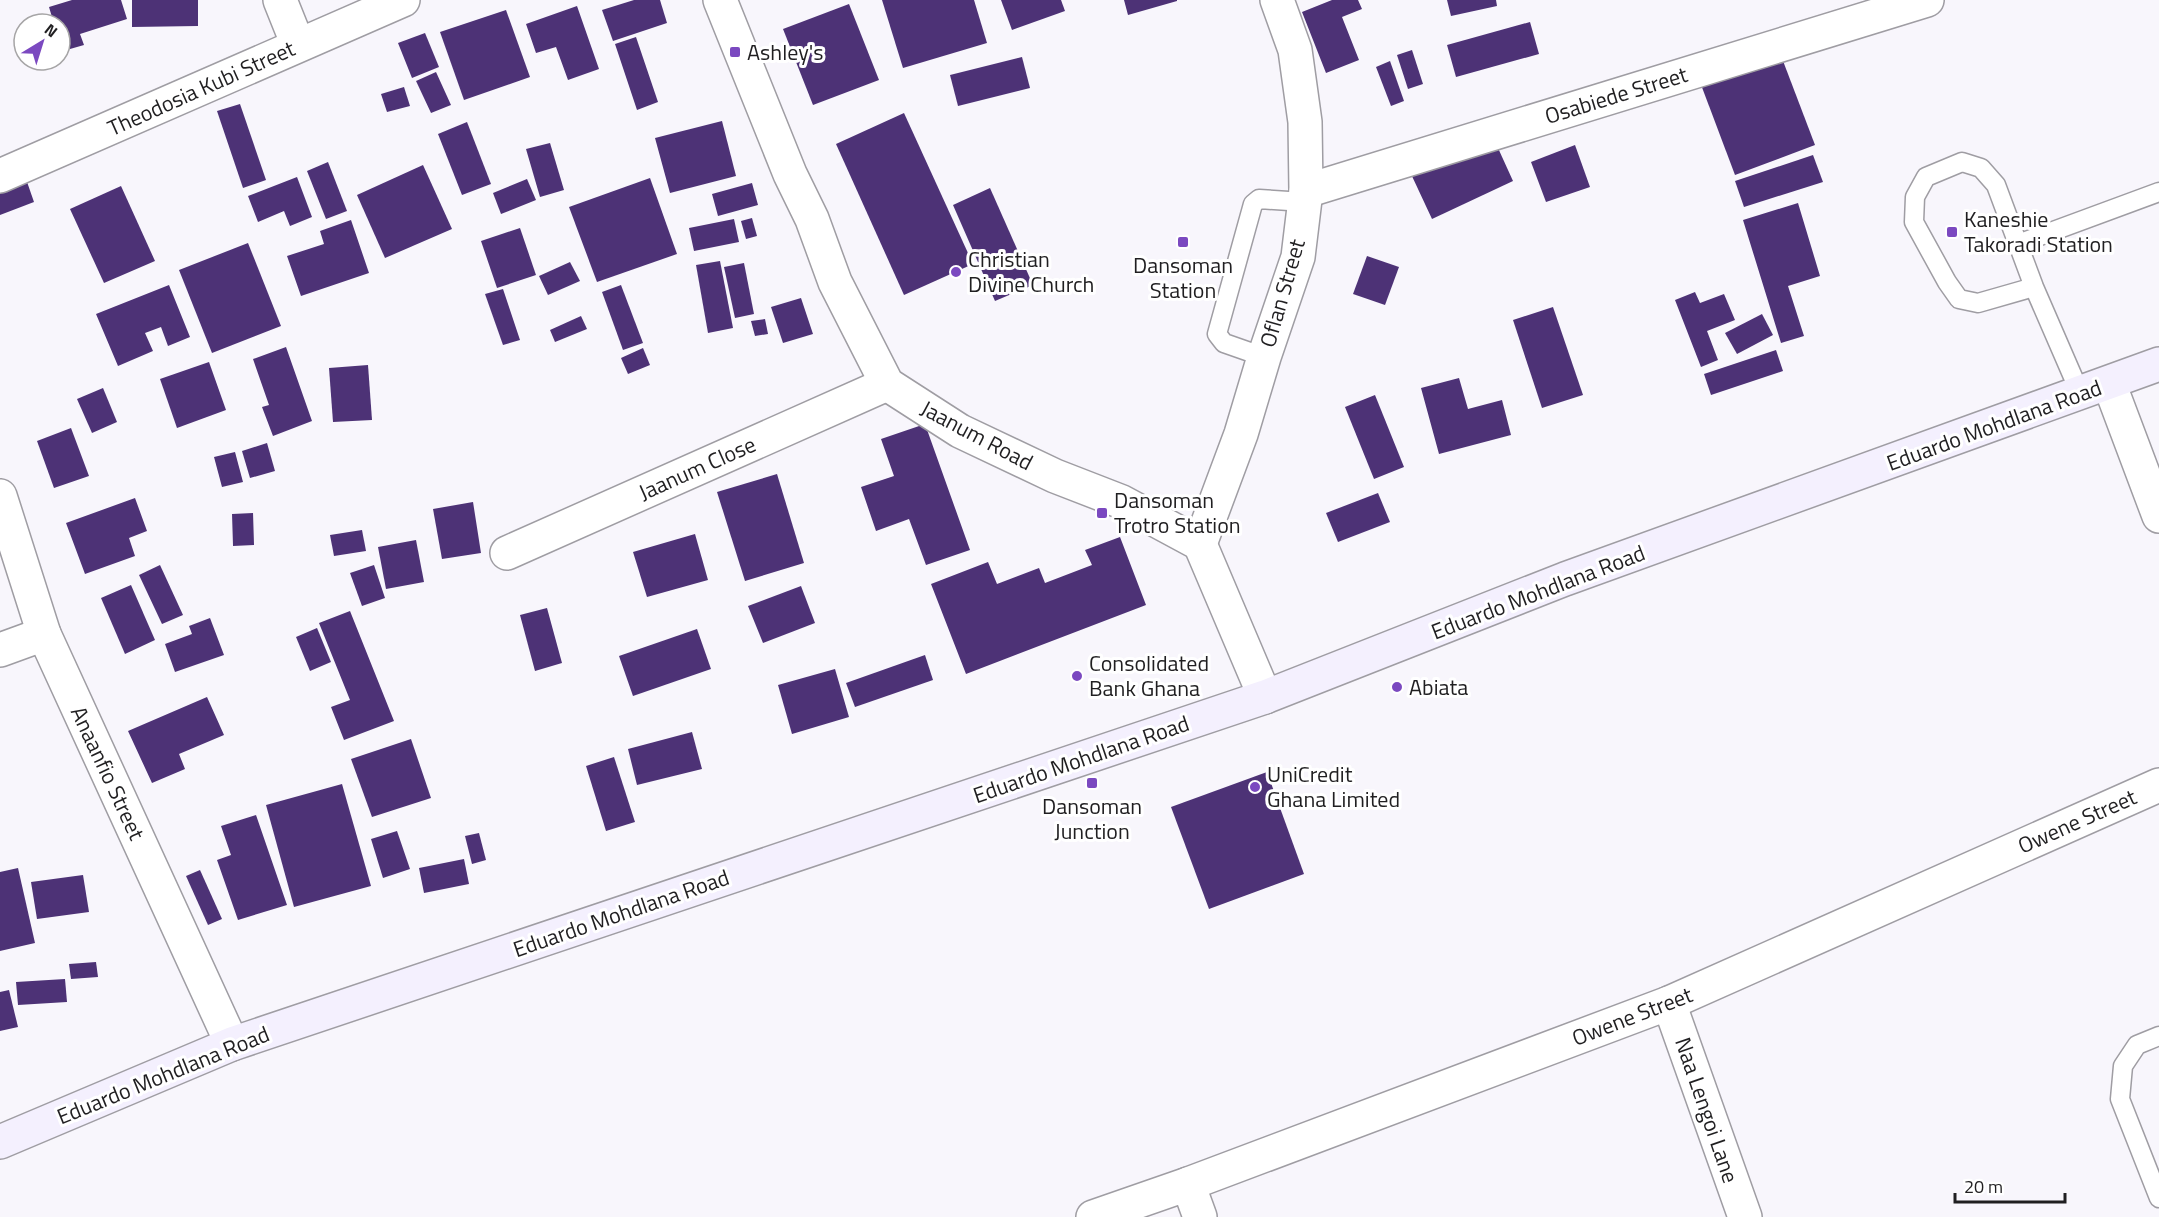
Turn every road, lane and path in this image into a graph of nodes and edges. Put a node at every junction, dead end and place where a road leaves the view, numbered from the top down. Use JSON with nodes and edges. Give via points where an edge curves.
{"nodes":[{"id":1,"x":280,"y":0,"type":"edge"},
{"id":2,"x":403,"y":0,"type":"edge"},
{"id":3,"x":720,"y":0,"type":"edge"},
{"id":4,"x":1277,"y":0,"type":"edge"},
{"id":5,"x":1927,"y":0,"type":"edge"},
{"id":6,"x":298,"y":45,"type":"junction"},
{"id":7,"x":0,"y":176,"type":"edge"},
{"id":8,"x":2159,"y":192,"type":"edge"},
{"id":9,"x":1305,"y":196,"type":"junction"},
{"id":10,"x":2018,"y":244,"type":"junction"},
{"id":11,"x":2034,"y":287,"type":"junction"},
{"id":12,"x":1264,"y":357,"type":"junction"},
{"id":13,"x":2159,"y":364,"type":"edge"},
{"id":14,"x":887,"y":384,"type":"junction"},
{"id":15,"x":2095,"y":388,"type":"junction"},
{"id":16,"x":0,"y":496,"type":"edge"},
{"id":17,"x":2159,"y":516,"type":"edge"},
{"id":18,"x":1200,"y":544,"type":"junction"},
{"id":19,"x":507,"y":553,"type":"dead end"},
{"id":20,"x":44,"y":634,"type":"junction"},
{"id":21,"x":0,"y":650,"type":"edge"},
{"id":22,"x":1265,"y":697,"type":"junction"},
{"id":23,"x":2159,"y":785,"type":"edge"},
{"id":24,"x":1670,"y":1003,"type":"junction"},
{"id":25,"x":2159,"y":1036,"type":"edge"},
{"id":26,"x":232,"y":1044,"type":"junction"},
{"id":27,"x":0,"y":1142,"type":"edge"},
{"id":28,"x":1188,"y":1184,"type":"junction"},
{"id":29,"x":2159,"y":1198,"type":"edge"},
{"id":30,"x":1093,"y":1217,"type":"edge"},
{"id":31,"x":1200,"y":1217,"type":"edge"},
{"id":32,"x":1745,"y":1217,"type":"edge"}],
"edges":[{"from":1,"to":6,"type":"street"},
{"from":2,"to":6,"type":"street","name":"Theodosia Kubi Street"},
{"from":3,"to":14,"type":"street","via":[[835,282]]},
{"from":4,"to":9,"type":"street","name":"Oflan Street","via":[[1295,50],[1305,122]]},
{"from":5,"to":9,"type":"street","name":"Osabiede Street"},
{"from":6,"to":7,"type":"street","name":"Theodosia Kubi Street"},
{"from":8,"to":10,"type":"lane"},
{"from":9,"to":12,"type":"street","name":"Oflan Street","via":[[1298,257]]},
{"from":9,"to":12,"type":"lane","via":[[1259,200],[1253,204],[1217,334],[1224,343]]},
{"from":10,"to":11,"type":"lane"},
{"from":10,"to":11,"type":"lane","via":[[1996,185],[1981,168],[1962,162],[1926,177],[1915,197],[1914,222],[1959,299],[1978,303]]},
{"from":11,"to":15,"type":"lane"},
{"from":12,"to":18,"type":"street","name":"Oflan Street","via":[[1241,434]]},
{"from":13,"to":15,"type":"main road","name":"Eduardo Mohdlana Road"},
{"from":14,"to":18,"type":"street","name":"Jaanum Road","via":[[960,431],[1055,476],[1122,502]]},
{"from":14,"to":19,"type":"street","name":"Jaanum Close"},
{"from":15,"to":17,"type":"street"},
{"from":15,"to":22,"type":"main road","name":"Eduardo Mohdlana Road","via":[[1565,579]]},
{"from":16,"to":20,"type":"street","name":"Anaanfio Street"},
{"from":18,"to":22,"type":"street"},
{"from":20,"to":21,"type":"street"},
{"from":20,"to":26,"type":"street","name":"Anaanfio Street"},
{"from":22,"to":26,"type":"main road","name":"Eduardo Mohdlana Road"},
{"from":23,"to":24,"type":"street","name":"Owene Street"},
{"from":24,"to":28,"type":"street","name":"Owene Street"},
{"from":24,"to":32,"type":"street","name":"Naa Lengoi Lane"},
{"from":25,"to":29,"type":"lane","via":[[2137,1045],[2123,1066],[2120,1099]]},
{"from":26,"to":27,"type":"main road","name":"Eduardo Mohdlana Road"},
{"from":28,"to":30,"type":"street","name":"Owene Street"},
{"from":28,"to":31,"type":"street"}]}
